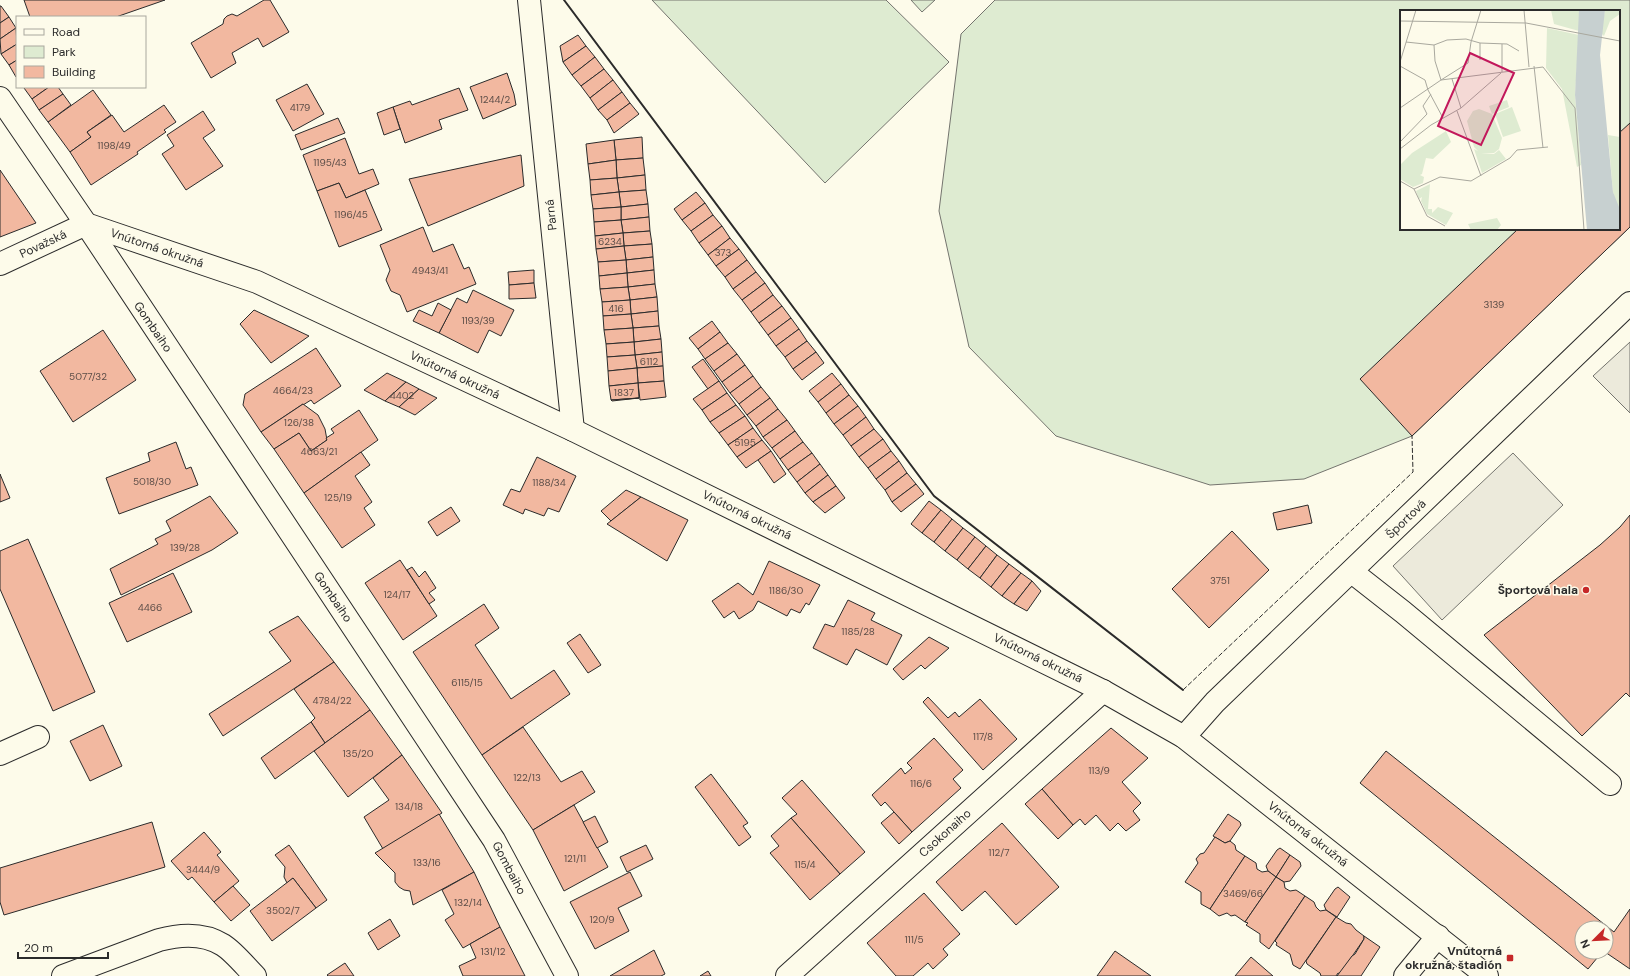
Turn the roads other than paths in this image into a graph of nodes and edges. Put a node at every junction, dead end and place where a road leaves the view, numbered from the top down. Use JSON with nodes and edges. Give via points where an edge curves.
{"nodes":[{"id":1,"x":530,"y":0,"type":"edge"},
{"id":2,"x":0,"y":98,"type":"edge"},
{"id":3,"x":86,"y":224,"type":"junction"},
{"id":4,"x":0,"y":264,"type":"edge"},
{"id":5,"x":1630,"y":304,"type":"edge"},
{"id":6,"x":573,"y":430,"type":"junction"},
{"id":7,"x":1352,"y":572,"type":"junction"},
{"id":8,"x":1103,"y":691,"type":"junction"},
{"id":9,"x":38,"y":737,"type":"dead end"},
{"id":10,"x":1184,"y":737,"type":"junction"},
{"id":11,"x":0,"y":754,"type":"edge"},
{"id":12,"x":1610,"y":784,"type":"dead end"},
{"id":13,"x":1438,"y":936,"type":"junction"},
{"id":14,"x":63,"y":976,"type":"edge"},
{"id":15,"x":255,"y":976,"type":"edge"},
{"id":16,"x":567,"y":976,"type":"edge"},
{"id":17,"x":787,"y":976,"type":"edge"},
{"id":18,"x":1405,"y":976,"type":"edge"},
{"id":19,"x":1487,"y":976,"type":"edge"}],
"edges":[{"from":1,"to":6,"type":"street","name":"Parná"},
{"from":2,"to":3,"type":"street"},
{"from":3,"to":4,"type":"street","name":"Považská"},
{"from":3,"to":6,"type":"street","name":"Vnútorná okružná","via":[[257,282]]},
{"from":3,"to":16,"type":"street","name":"Gombaiho","via":[[494,840]]},
{"from":5,"to":7,"type":"street","name":"Športová"},
{"from":6,"to":8,"type":"street","name":"Vnútorná okružná"},
{"from":7,"to":10,"type":"street","name":"Športová","via":[[1207,710]]},
{"from":7,"to":12,"type":"street"},
{"from":8,"to":10,"type":"street","name":"Vnútorná okružná"},
{"from":8,"to":17,"type":"street","name":"Csokonaiho"},
{"from":9,"to":11,"type":"street"},
{"from":10,"to":13,"type":"street","name":"Vnútorná okružná"},
{"from":13,"to":18,"type":"street"},
{"from":13,"to":19,"type":"street","name":"Vnútorná okružná"},
{"from":14,"to":15,"type":"street","via":[[159,940],[194,935],[224,945]]}]}
